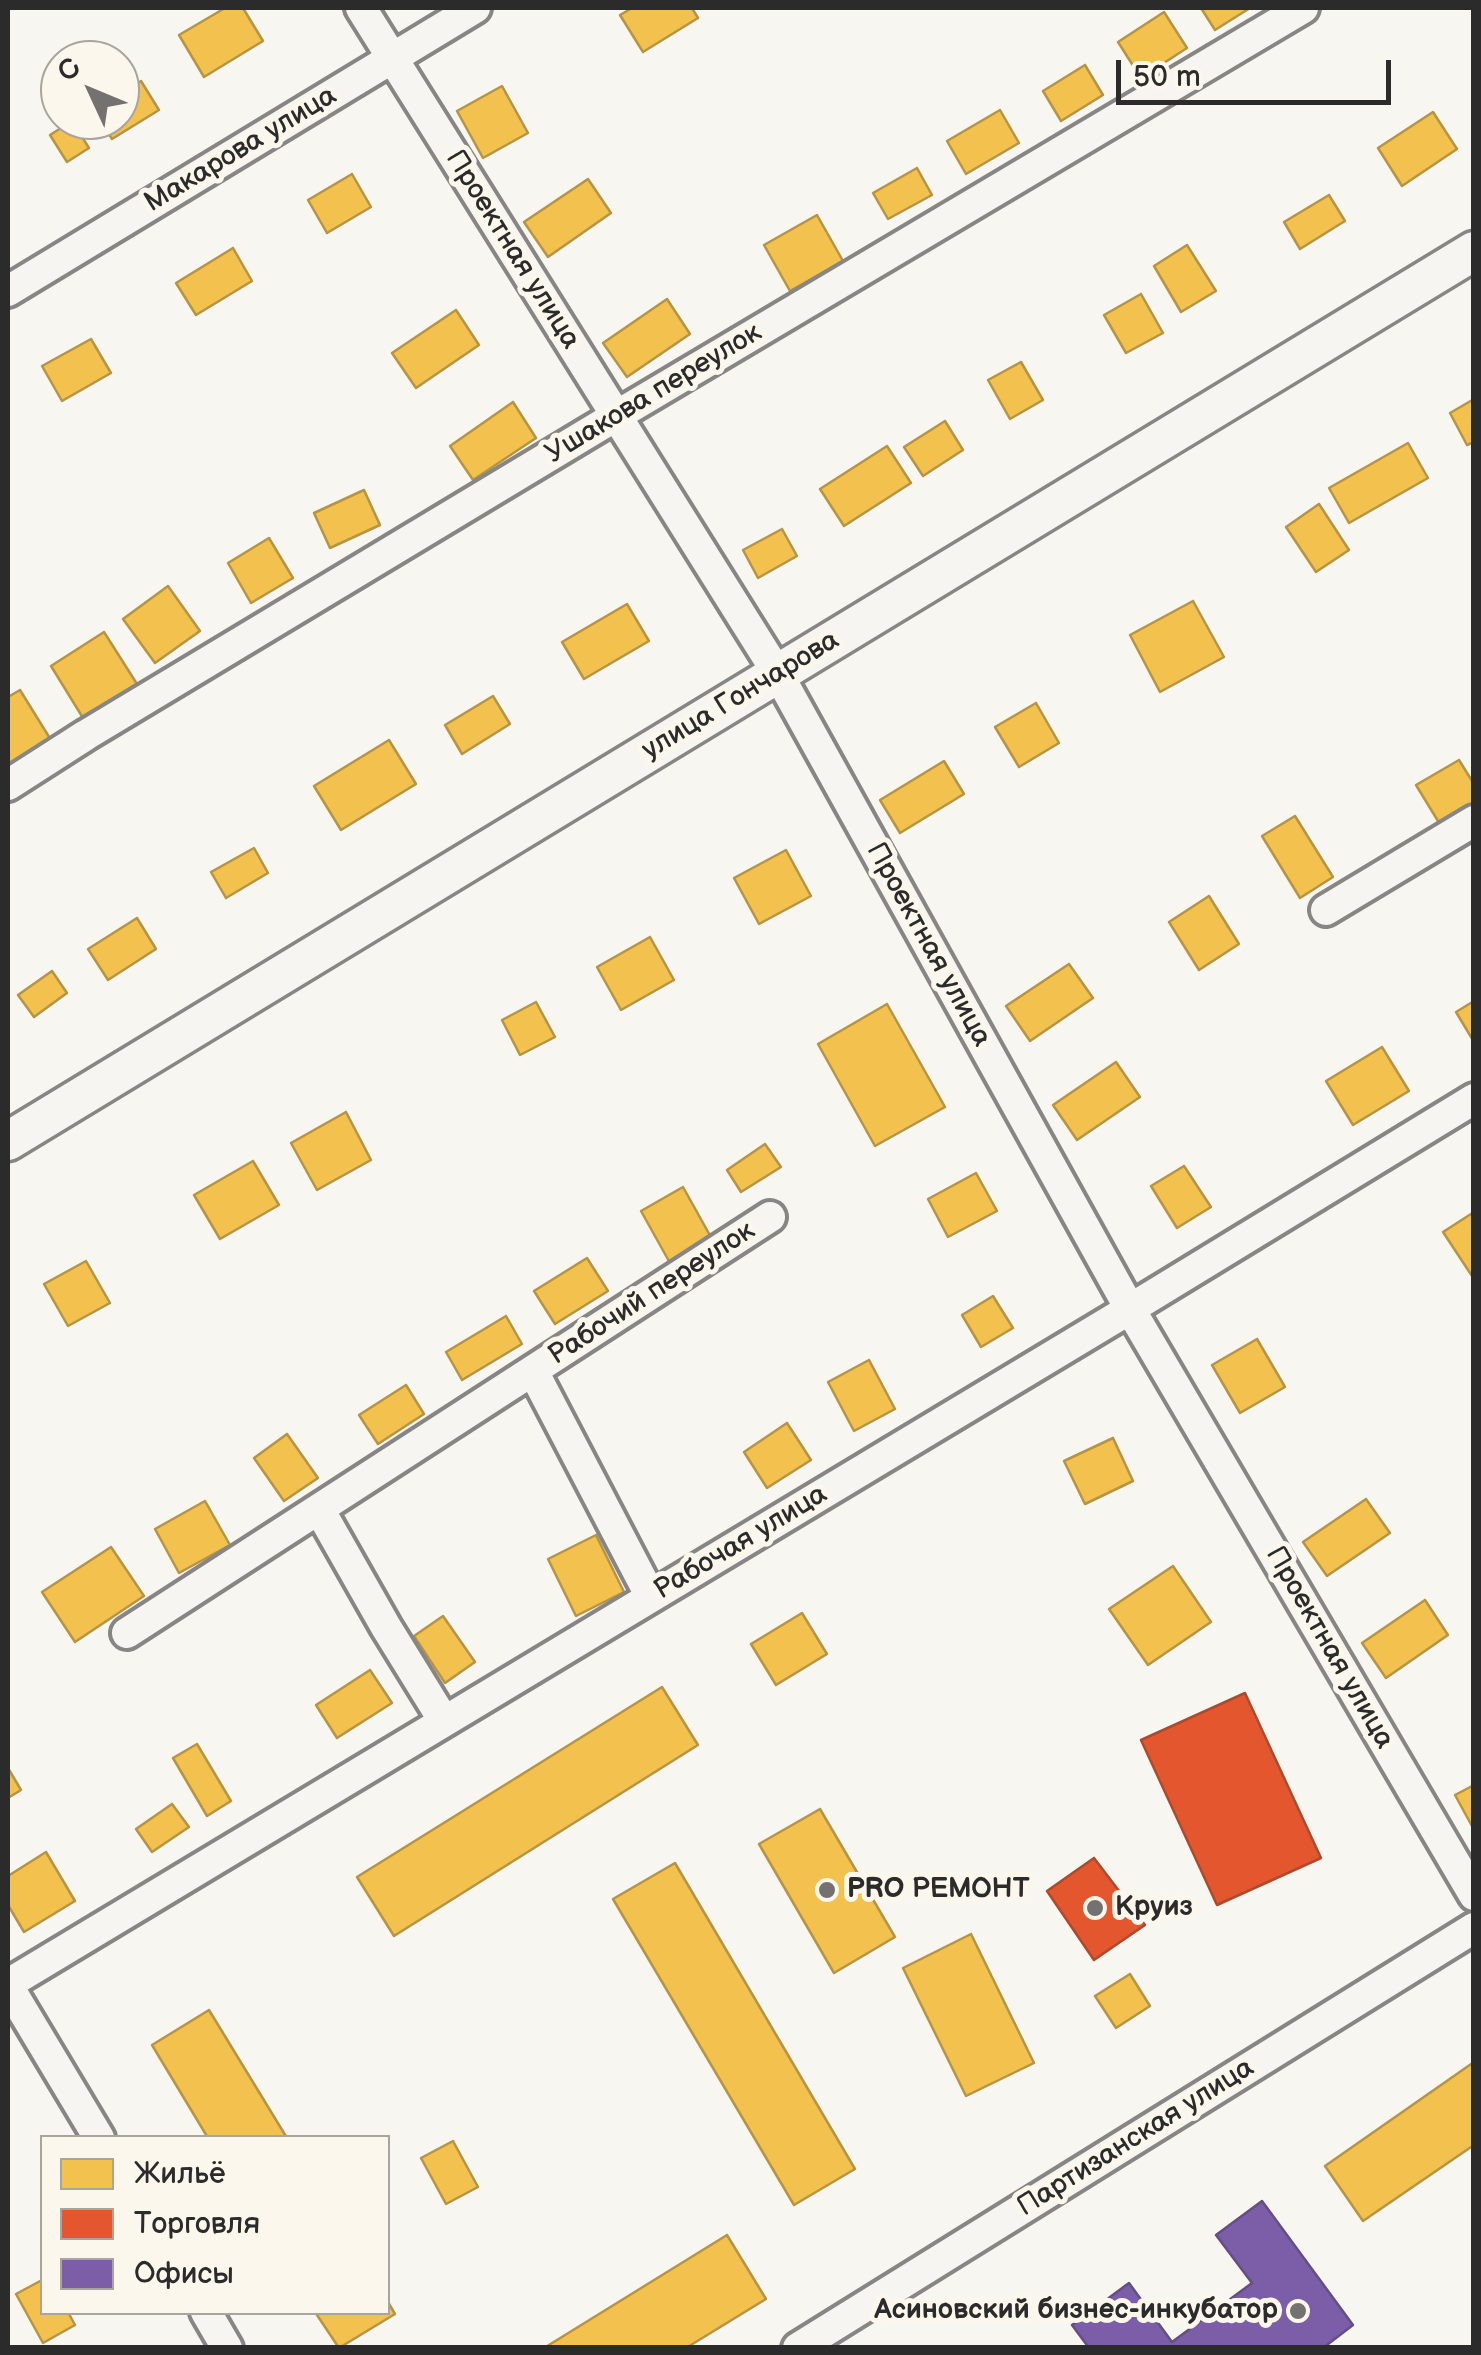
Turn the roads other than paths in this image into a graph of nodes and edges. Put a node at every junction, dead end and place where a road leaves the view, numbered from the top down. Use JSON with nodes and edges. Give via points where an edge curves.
{"nodes":[{"id":1,"x":361,"y":8,"type":"edge"},
{"id":2,"x":475,"y":8,"type":"edge"},
{"id":3,"x":1303,"y":8,"type":"edge"},
{"id":4,"x":393,"y":59,"type":"junction"},
{"id":5,"x":1474,"y":250,"type":"edge"},
{"id":6,"x":8,"y":291,"type":"edge"},
{"id":7,"x":616,"y":416,"type":"junction"},
{"id":8,"x":778,"y":674,"type":"junction"},
{"id":9,"x":8,"y":786,"type":"edge"},
{"id":10,"x":1474,"y":820,"type":"edge"},
{"id":11,"x":1326,"y":910,"type":"dead end"},
{"id":12,"x":1474,"y":1098,"type":"edge"},
{"id":13,"x":8,"y":1141,"type":"edge"},
{"id":14,"x":770,"y":1217,"type":"dead end"},
{"id":15,"x":1130,"y":1309,"type":"junction"},
{"id":16,"x":533,"y":1370,"type":"junction"},
{"id":17,"x":319,"y":1508,"type":"junction"},
{"id":18,"x":651,"y":1597,"type":"junction"},
{"id":19,"x":127,"y":1633,"type":"dead end"},
{"id":20,"x":444,"y":1721,"type":"junction"},
{"id":21,"x":1474,"y":1895,"type":"edge"},
{"id":22,"x":1474,"y":1928,"type":"edge"},
{"id":23,"x":8,"y":1985,"type":"edge"},
{"id":24,"x":98,"y":2135,"type":"edge"},
{"id":25,"x":208,"y":2315,"type":"edge"},
{"id":26,"x":227,"y":2348,"type":"edge"},
{"id":27,"x":798,"y":2348,"type":"edge"}],
"edges":[{"from":1,"to":4,"type":"street","name":"Проектная улица"},
{"from":2,"to":4,"type":"street","name":"Макарова улица"},
{"from":3,"to":7,"type":"street","name":"Ушакова переулок"},
{"from":4,"to":6,"type":"street","name":"Макарова улица"},
{"from":4,"to":7,"type":"street","name":"Проектная улица"},
{"from":5,"to":8,"type":"street","name":"улица Гончарова"},
{"from":7,"to":8,"type":"street","name":"Проектная улица"},
{"from":7,"to":9,"type":"street","name":"Ушакова переулок"},
{"from":8,"to":13,"type":"street","name":"улица Гончарова"},
{"from":8,"to":15,"type":"street","name":"Проектная улица"},
{"from":10,"to":11,"type":"street"},
{"from":12,"to":15,"type":"street","name":"Рабочая улица"},
{"from":14,"to":16,"type":"street","name":"Рабочий переулок"},
{"from":15,"to":18,"type":"street","name":"Рабочая улица"},
{"from":15,"to":21,"type":"street","name":"Проектная улица"},
{"from":16,"to":17,"type":"street","name":"Рабочий переулок"},
{"from":16,"to":18,"type":"street","name":"Рабочий переулок"},
{"from":17,"to":19,"type":"street","name":"Рабочий переулок"},
{"from":17,"to":20,"type":"street"},
{"from":18,"to":20,"type":"street","name":"Рабочая улица"},
{"from":20,"to":23,"type":"street","name":"Рабочая улица"},
{"from":22,"to":27,"type":"street","name":"Партизанская улица"},
{"from":23,"to":24,"type":"street"},
{"from":25,"to":26,"type":"street"}]}
